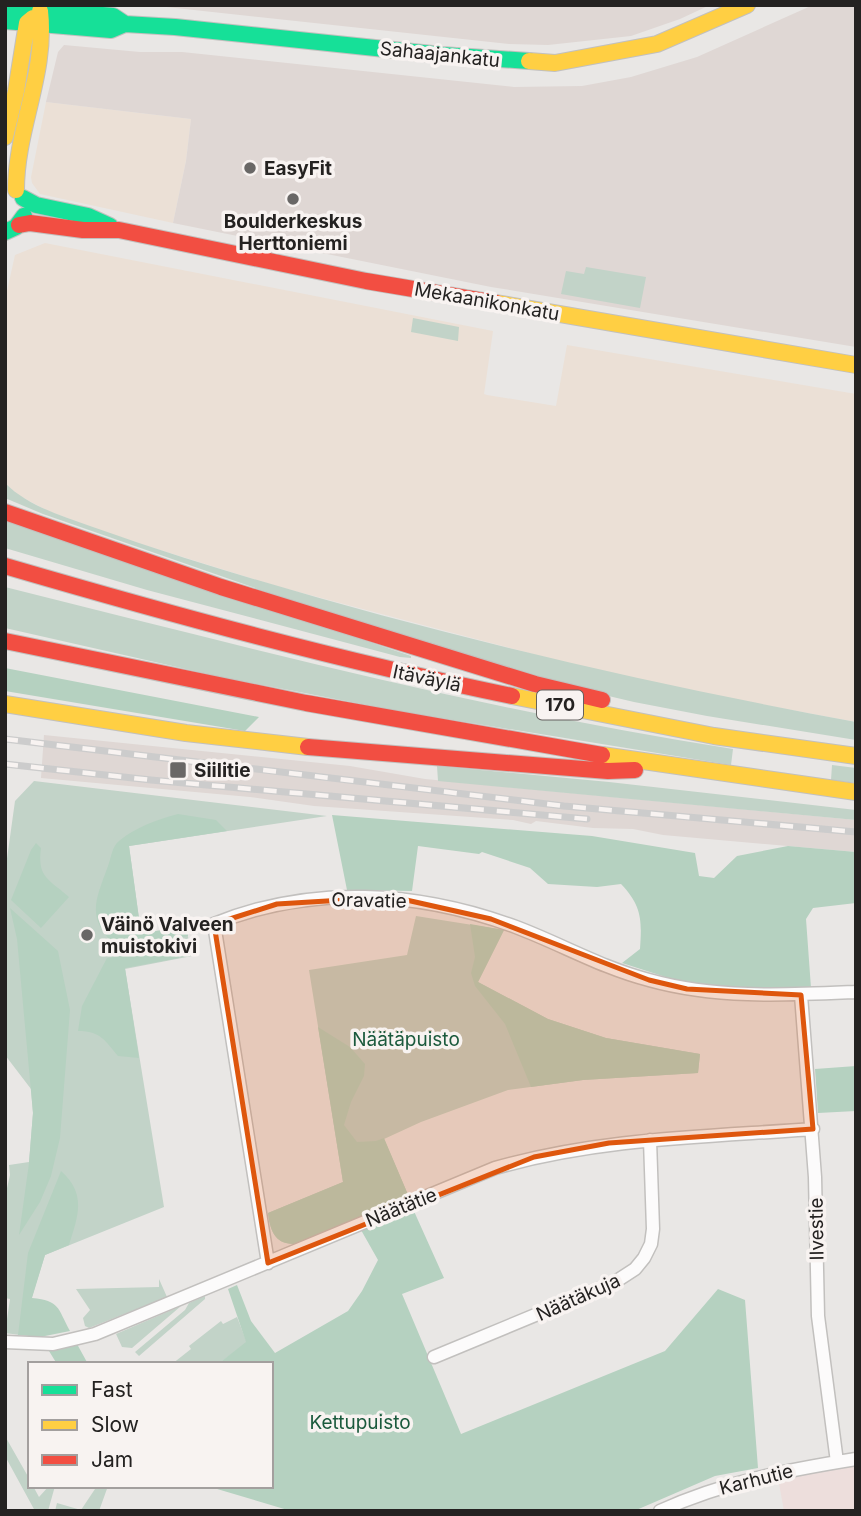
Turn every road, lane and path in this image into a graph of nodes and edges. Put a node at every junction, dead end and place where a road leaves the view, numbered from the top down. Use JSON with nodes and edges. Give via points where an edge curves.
{"nodes":[{"id":1,"x":747,"y":5,"type":"edge"},
{"id":2,"x":5,"y":6,"type":"edge"},
{"id":3,"x":58,"y":8,"type":"edge"},
{"id":4,"x":36,"y":20,"type":"junction"},
{"id":5,"x":5,"y":21,"type":"edge"},
{"id":6,"x":125,"y":24,"type":"junction"},
{"id":7,"x":5,"y":137,"type":"edge"},
{"id":8,"x":15,"y":191,"type":"edge"},
{"id":9,"x":119,"y":230,"type":"junction"},
{"id":10,"x":10,"y":231,"type":"edge"},
{"id":11,"x":856,"y":365,"type":"edge"},
{"id":12,"x":5,"y":512,"type":"edge"},
{"id":13,"x":5,"y":566,"type":"edge"},
{"id":14,"x":5,"y":641,"type":"edge"},
{"id":15,"x":5,"y":653,"type":"edge"},
{"id":16,"x":68,"y":655,"type":"junction"},
{"id":17,"x":5,"y":704,"type":"edge"},
{"id":18,"x":715,"y":736,"type":"junction"},
{"id":19,"x":856,"y":756,"type":"edge"},
{"id":20,"x":687,"y":769,"type":"junction"},
{"id":21,"x":856,"y":792,"type":"edge"},
{"id":22,"x":856,"y":992,"type":"edge"},
{"id":23,"x":801,"y":995,"type":"junction"},
{"id":24,"x":813,"y":1129,"type":"junction"},
{"id":25,"x":650,"y":1140,"type":"junction"},
{"id":26,"x":268,"y":1263,"type":"junction"},
{"id":27,"x":5,"y":1342,"type":"edge"},
{"id":28,"x":434,"y":1357,"type":"dead end"},
{"id":29,"x":856,"y":1459,"type":"edge"},
{"id":30,"x":837,"y":1462,"type":"junction"},
{"id":31,"x":660,"y":1511,"type":"edge"}],
"edges":[{"from":1,"to":6,"type":"main road","name":"Sahaajankatu","via":[[657,44],[555,63]]},
{"from":2,"to":4,"type":"main road","name":"Sahaajankatu"},
{"from":3,"to":4,"type":"main road","name":"Sahaajankatu"},
{"from":3,"to":6,"type":"main road","name":"Sahaajankatu","via":[[113,16]]},
{"from":4,"to":5,"type":"main road","name":"Sahaajankatu"},
{"from":4,"to":6,"type":"main road","name":"Sahaajankatu","via":[[111,30]]},
{"from":4,"to":7,"type":"main road"},
{"from":4,"to":8,"type":"main road","via":[[42,55]]},
{"from":8,"to":9,"type":"main road","name":"Mekaanikonkatu","via":[[36,205],[88,216]]},
{"from":8,"to":10,"type":"main road","via":[[25,210]]},
{"from":9,"to":10,"type":"main road","name":"Mekaanikonkatu","via":[[30,223]]},
{"from":9,"to":11,"type":"main road","name":"Mekaanikonkatu","via":[[366,281]]},
{"from":12,"to":18,"type":"main road","via":[[221,587]]},
{"from":13,"to":18,"type":"main road","name":"Itäväylä","number":"170","via":[[190,620],[392,671]]},
{"from":14,"to":16,"type":"main road","number":"170"},
{"from":15,"to":16,"type":"main road"},
{"from":16,"to":20,"type":"main road","number":"170","via":[[388,718]]},
{"from":17,"to":20,"type":"main road","via":[[321,749],[608,771]]},
{"from":18,"to":19,"type":"main road","name":"Itäväylä","number":"170"},
{"from":20,"to":21,"type":"main road","number":"170"},
{"from":22,"to":23,"type":"street","name":"Oravatie"},
{"from":23,"to":24,"type":"street","name":"Ilvestie"},
{"from":23,"to":26,"type":"street","name":"Oravatie","via":[[712,992],[649,980],[466,911],[393,897],[277,904],[214,924]]},
{"from":24,"to":25,"type":"street","name":"Näätätie"},
{"from":24,"to":30,"type":"street","name":"Ilvestie","via":[[818,1316]]},
{"from":25,"to":26,"type":"street","name":"Näätätie","via":[[575,1148],[495,1168]]},
{"from":25,"to":28,"type":"street","name":"Näätäkuja","via":[[653,1229],[651,1244],[635,1269],[592,1293]]},
{"from":26,"to":27,"type":"street","name":"Näätätie","via":[[75,1341]]},
{"from":29,"to":30,"type":"street","name":"Karhutie"},
{"from":30,"to":31,"type":"street","name":"Karhutie","via":[[721,1487]]}]}
